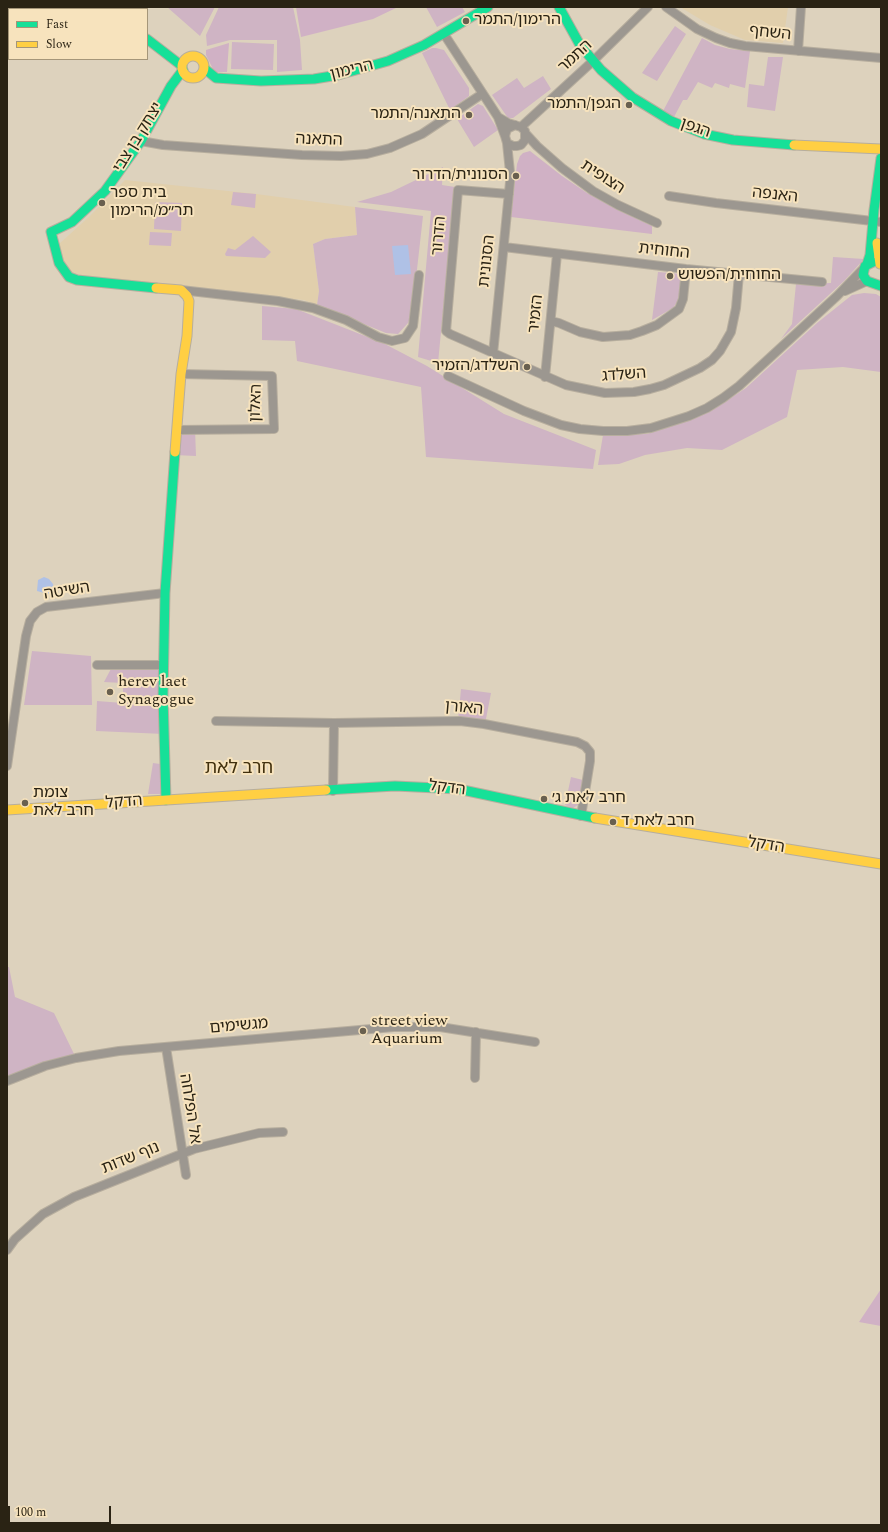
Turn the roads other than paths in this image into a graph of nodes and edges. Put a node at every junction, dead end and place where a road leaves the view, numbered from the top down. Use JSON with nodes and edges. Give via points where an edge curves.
{"nodes":[{"id":1,"x":488,"y":7,"type":"edge"},
{"id":2,"x":559,"y":7,"type":"edge"},
{"id":3,"x":648,"y":7,"type":"edge"},
{"id":4,"x":666,"y":7,"type":"edge"},
{"id":5,"x":801,"y":7,"type":"edge"},
{"id":6,"x":444,"y":34,"type":"junction"},
{"id":7,"x":148,"y":40,"type":"edge"},
{"id":8,"x":798,"y":51,"type":"junction"},
{"id":9,"x":166,"y":53,"type":"junction"},
{"id":10,"x":194,"y":56,"type":"junction"},
{"id":11,"x":881,"y":58,"type":"edge"},
{"id":12,"x":593,"y":61,"type":"junction"},
{"id":13,"x":205,"y":69,"type":"junction"},
{"id":14,"x":185,"y":71,"type":"junction"},
{"id":15,"x":482,"y":94,"type":"junction"},
{"id":16,"x":498,"y":118,"type":"junction"},
{"id":17,"x":521,"y":129,"type":"junction"},
{"id":18,"x":506,"y":139,"type":"junction"},
{"id":19,"x":141,"y":141,"type":"junction"},
{"id":20,"x":522,"y":144,"type":"junction"},
{"id":21,"x":538,"y":147,"type":"junction"},
{"id":22,"x":881,"y":150,"type":"edge"},
{"id":23,"x":881,"y":158,"type":"edge"},
{"id":24,"x":510,"y":172,"type":"junction"},
{"id":25,"x":509,"y":194,"type":"junction"},
{"id":26,"x":669,"y":196,"type":"dead end"},
{"id":27,"x":881,"y":205,"type":"edge"},
{"id":28,"x":878,"y":221,"type":"edge"},
{"id":29,"x":657,"y":223,"type":"dead end"},
{"id":30,"x":504,"y":247,"type":"junction"},
{"id":31,"x":557,"y":254,"type":"junction"},
{"id":32,"x":880,"y":264,"type":"edge"},
{"id":33,"x":865,"y":266,"type":"junction"},
{"id":34,"x":686,"y":269,"type":"junction"},
{"id":35,"x":738,"y":274,"type":"junction"},
{"id":36,"x":419,"y":275,"type":"dead end"},
{"id":37,"x":822,"y":282,"type":"dead end"},
{"id":38,"x":875,"y":283,"type":"edge"},
{"id":39,"x":180,"y":290,"type":"junction"},
{"id":40,"x":837,"y":296,"type":"junction"},
{"id":41,"x":551,"y":321,"type":"junction"},
{"id":42,"x":450,"y":334,"type":"joint"},
{"id":43,"x":493,"y":354,"type":"junction"},
{"id":44,"x":181,"y":374,"type":"junction"},
{"id":45,"x":448,"y":376,"type":"dead end"},
{"id":46,"x":545,"y":377,"type":"junction"},
{"id":47,"x":178,"y":430,"type":"junction"},
{"id":48,"x":165,"y":593,"type":"junction"},
{"id":49,"x":97,"y":665,"type":"dead end"},
{"id":50,"x":164,"y":665,"type":"junction"},
{"id":51,"x":216,"y":721,"type":"dead end"},
{"id":52,"x":334,"y":723,"type":"junction"},
{"id":53,"x":7,"y":766,"type":"edge"},
{"id":54,"x":332,"y":791,"type":"junction"},
{"id":55,"x":166,"y":800,"type":"junction"},
{"id":56,"x":7,"y":810,"type":"edge"},
{"id":57,"x":581,"y":816,"type":"junction"},
{"id":58,"x":881,"y":864,"type":"edge"},
{"id":59,"x":476,"y":1032,"type":"junction"},
{"id":60,"x":535,"y":1042,"type":"dead end"},
{"id":61,"x":166,"y":1047,"type":"junction"},
{"id":62,"x":475,"y":1078,"type":"dead end"},
{"id":63,"x":7,"y":1081,"type":"edge"},
{"id":64,"x":283,"y":1132,"type":"dead end"},
{"id":65,"x":182,"y":1154,"type":"junction"},
{"id":66,"x":186,"y":1175,"type":"dead end"},
{"id":67,"x":7,"y":1250,"type":"edge"}],
"edges":[{"from":1,"to":6,"type":"street","name":"הרימון"},
{"from":2,"to":12,"type":"street","name":"הגפן","via":[[572,33]]},
{"from":3,"to":12,"type":"street","name":"התמר"},
{"from":4,"to":8,"type":"street","name":"השחף","via":[[696,29],[730,43]]},
{"from":5,"to":8,"type":"street"},
{"from":6,"to":13,"type":"street","name":"הרימון","via":[[388,61],[338,76],[261,81],[222,78],[211,75]]},
{"from":6,"to":15,"type":"street"},
{"from":7,"to":9,"type":"street"},
{"from":8,"to":11,"type":"street","name":"השחף"},
{"from":9,"to":10,"type":"street"},
{"from":9,"to":14,"type":"street"},
{"from":10,"to":13,"type":"street","via":[[203,62]]},
{"from":10,"to":14,"type":"street","via":[[184,60]]},
{"from":12,"to":17,"type":"street","name":"התמר"},
{"from":12,"to":22,"type":"street","name":"הגפן","via":[[618,86],[645,106],[671,121],[704,134],[748,143]]},
{"from":13,"to":14,"type":"street","via":[[198,78]]},
{"from":14,"to":19,"type":"street","name":"יצחק בן צבי","via":[[171,86]]},
{"from":15,"to":16,"type":"street"},
{"from":15,"to":19,"type":"street","name":"התאנה","via":[[422,134],[395,146],[367,154],[323,156],[211,149]]},
{"from":16,"to":17,"type":"street"},
{"from":16,"to":18,"type":"street"},
{"from":17,"to":18,"type":"street","via":[[507,129]]},
{"from":17,"to":20,"type":"street","via":[[525,140]]},
{"from":17,"to":21,"type":"street","name":"הצופית"},
{"from":18,"to":20,"type":"street","via":[[513,146]]},
{"from":18,"to":24,"type":"street","name":"הסנונית"},
{"from":19,"to":39,"type":"street","name":"יצחק בן צבי","via":[[96,200],[72,222],[51,232],[59,262],[70,277],[78,280]]},
{"from":20,"to":21,"type":"street"},
{"from":20,"to":24,"type":"street","name":"הסנונית","via":[[512,159]]},
{"from":21,"to":29,"type":"street","name":"הצופית","via":[[593,191]]},
{"from":23,"to":28,"type":"street"},
{"from":24,"to":25,"type":"street","name":"הסנונית"},
{"from":25,"to":30,"type":"street","name":"הסנונית"},
{"from":25,"to":42,"type":"street","name":"הדרור","via":[[458,190],[445,327]]},
{"from":26,"to":28,"type":"street","name":"האנפה"},
{"from":27,"to":28,"type":"street"},
{"from":28,"to":32,"type":"street","via":[[877,252]]},
{"from":28,"to":33,"type":"street"},
{"from":30,"to":31,"type":"street","name":"החוחית"},
{"from":30,"to":43,"type":"street","name":"הסנונית"},
{"from":31,"to":34,"type":"street","name":"החוחית"},
{"from":31,"to":41,"type":"street","name":"הזמיר"},
{"from":32,"to":33,"type":"street","via":[[874,262]]},
{"from":33,"to":38,"type":"street","via":[[863,275]]},
{"from":33,"to":40,"type":"street"},
{"from":34,"to":35,"type":"street","name":"החוחית"},
{"from":34,"to":41,"type":"street","via":[[683,299],[679,309],[657,325],[642,331],[630,335],[603,337]]},
{"from":35,"to":37,"type":"street","name":"החוחית"},
{"from":35,"to":46,"type":"street","name":"השלדג","via":[[735,320],[727,342],[712,360],[690,373],[650,389],[619,393],[577,388]]},
{"from":36,"to":39,"type":"street","via":[[413,326],[406,338],[392,341],[313,308],[278,301]]},
{"from":38,"to":40,"type":"street"},
{"from":39,"to":44,"type":"street","via":[[187,296],[189,307]]},
{"from":40,"to":45,"type":"street","via":[[723,398],[689,416],[650,428],[604,431],[561,425]]},
{"from":41,"to":46,"type":"street","name":"הזמיר"},
{"from":42,"to":43,"type":"street","name":"השלדג"},
{"from":43,"to":46,"type":"street","name":"השלדג"},
{"from":44,"to":47,"type":"street"},
{"from":44,"to":47,"type":"street","name":"האלון","via":[[272,376],[274,429]]},
{"from":47,"to":48,"type":"street"},
{"from":48,"to":50,"type":"street"},
{"from":48,"to":53,"type":"street","name":"השיטה","via":[[46,607],[37,612],[30,621],[26,636]]},
{"from":49,"to":50,"type":"street"},
{"from":50,"to":55,"type":"street"},
{"from":51,"to":52,"type":"street"},
{"from":52,"to":54,"type":"street"},
{"from":52,"to":57,"type":"street","name":"האורן","via":[[460,721],[577,742],[590,752]]},
{"from":54,"to":55,"type":"street","name":"הדקל"},
{"from":54,"to":57,"type":"street","name":"הדקל","via":[[395,786],[458,789]]},
{"from":55,"to":56,"type":"street","name":"הדקל"},
{"from":57,"to":58,"type":"street","name":"הדקל"},
{"from":59,"to":60,"type":"street","name":"מגשימים"},
{"from":59,"to":61,"type":"street","name":"מגשימים","via":[[440,1027],[394,1027]]},
{"from":59,"to":62,"type":"street"},
{"from":61,"to":63,"type":"street","name":"מגשימים","via":[[76,1058],[45,1066]]},
{"from":61,"to":65,"type":"street","name":"אל הפלחה"},
{"from":64,"to":65,"type":"street","name":"נוף שדות","via":[[244,1136]]},
{"from":65,"to":66,"type":"street","name":"אל הפלחה"},
{"from":65,"to":67,"type":"street","name":"נוף שדות","via":[[55,1206],[29,1226]]}]}
